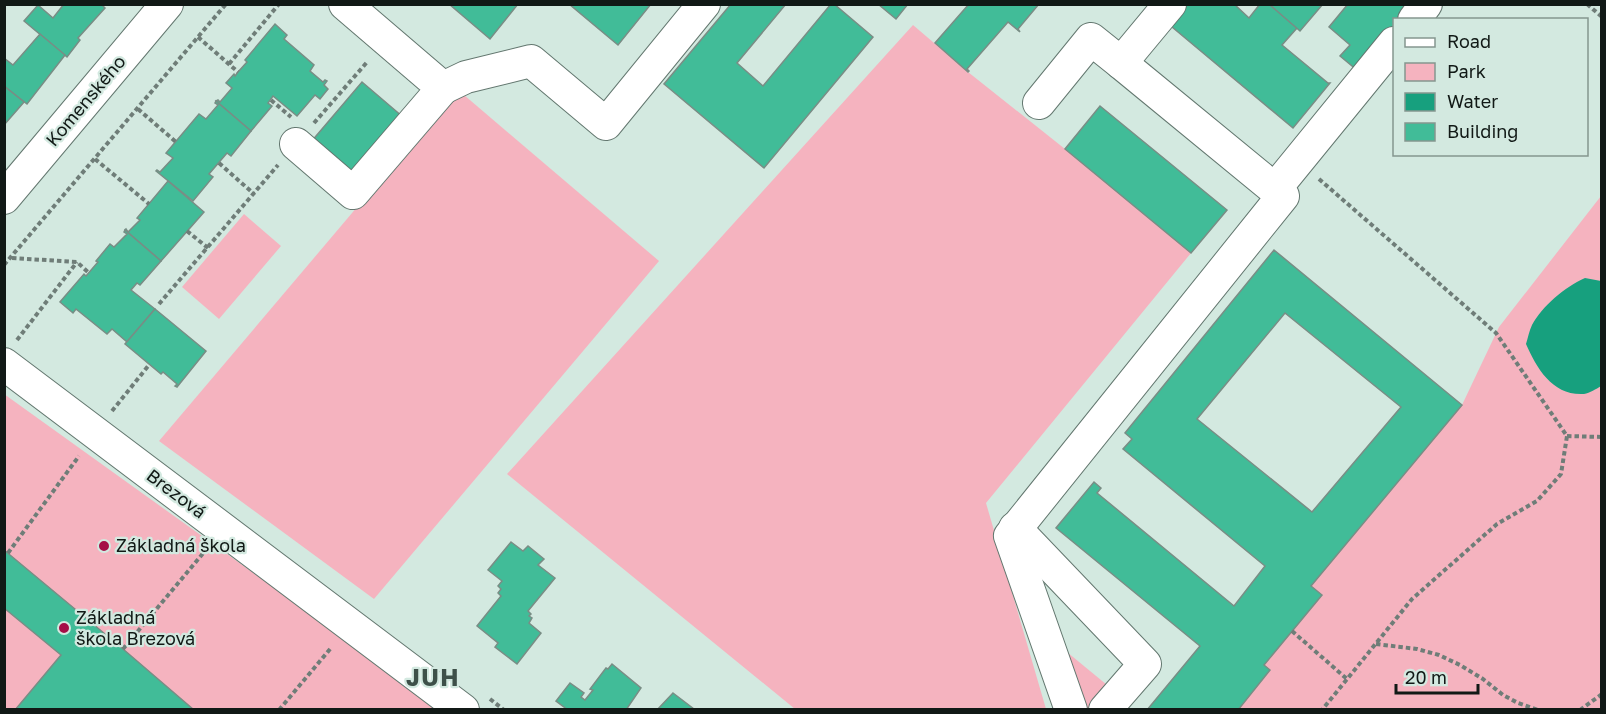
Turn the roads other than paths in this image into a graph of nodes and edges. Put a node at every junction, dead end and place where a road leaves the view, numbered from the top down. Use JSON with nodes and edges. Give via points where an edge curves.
{"nodes":[{"id":1,"x":167,"y":4,"type":"edge"},
{"id":2,"x":345,"y":4,"type":"edge"},
{"id":3,"x":704,"y":4,"type":"edge"},
{"id":4,"x":1170,"y":4,"type":"edge"},
{"id":5,"x":1426,"y":4,"type":"edge"},
{"id":6,"x":1416,"y":18,"type":"edge"},
{"id":7,"x":1393,"y":45,"type":"edge"},
{"id":8,"x":1121,"y":63,"type":"junction"},
{"id":9,"x":443,"y":88,"type":"junction"},
{"id":10,"x":1038,"y":103,"type":"dead end"},
{"id":11,"x":296,"y":144,"type":"road end"},
{"id":12,"x":1275,"y":189,"type":"junction"},
{"id":13,"x":4,"y":198,"type":"edge"},
{"id":14,"x":10,"y":354,"type":"edge"},
{"id":15,"x":1015,"y":528,"type":"junction"},
{"id":16,"x":446,"y":704,"type":"edge"},
{"id":17,"x":1071,"y":710,"type":"edge"},
{"id":18,"x":1105,"y":710,"type":"edge"}],
"edges":[{"from":1,"to":13,"type":"street","name":"Komenského"},
{"from":2,"to":9,"type":"street"},
{"from":3,"to":9,"type":"street","via":[[606,124],[531,61],[466,77]]},
{"from":4,"to":8,"type":"street"},
{"from":5,"to":6,"type":"street"},
{"from":7,"to":12,"type":"street"},
{"from":8,"to":10,"type":"street","via":[[1091,39]]},
{"from":8,"to":12,"type":"street"},
{"from":9,"to":11,"type":"street","via":[[353,193]]},
{"from":12,"to":15,"type":"street","via":[[1283,196]]},
{"from":14,"to":16,"type":"street","name":"Brezová"},
{"from":15,"to":17,"type":"street","via":[[1010,536]]},
{"from":15,"to":18,"type":"street","via":[[1145,664]]}]}
